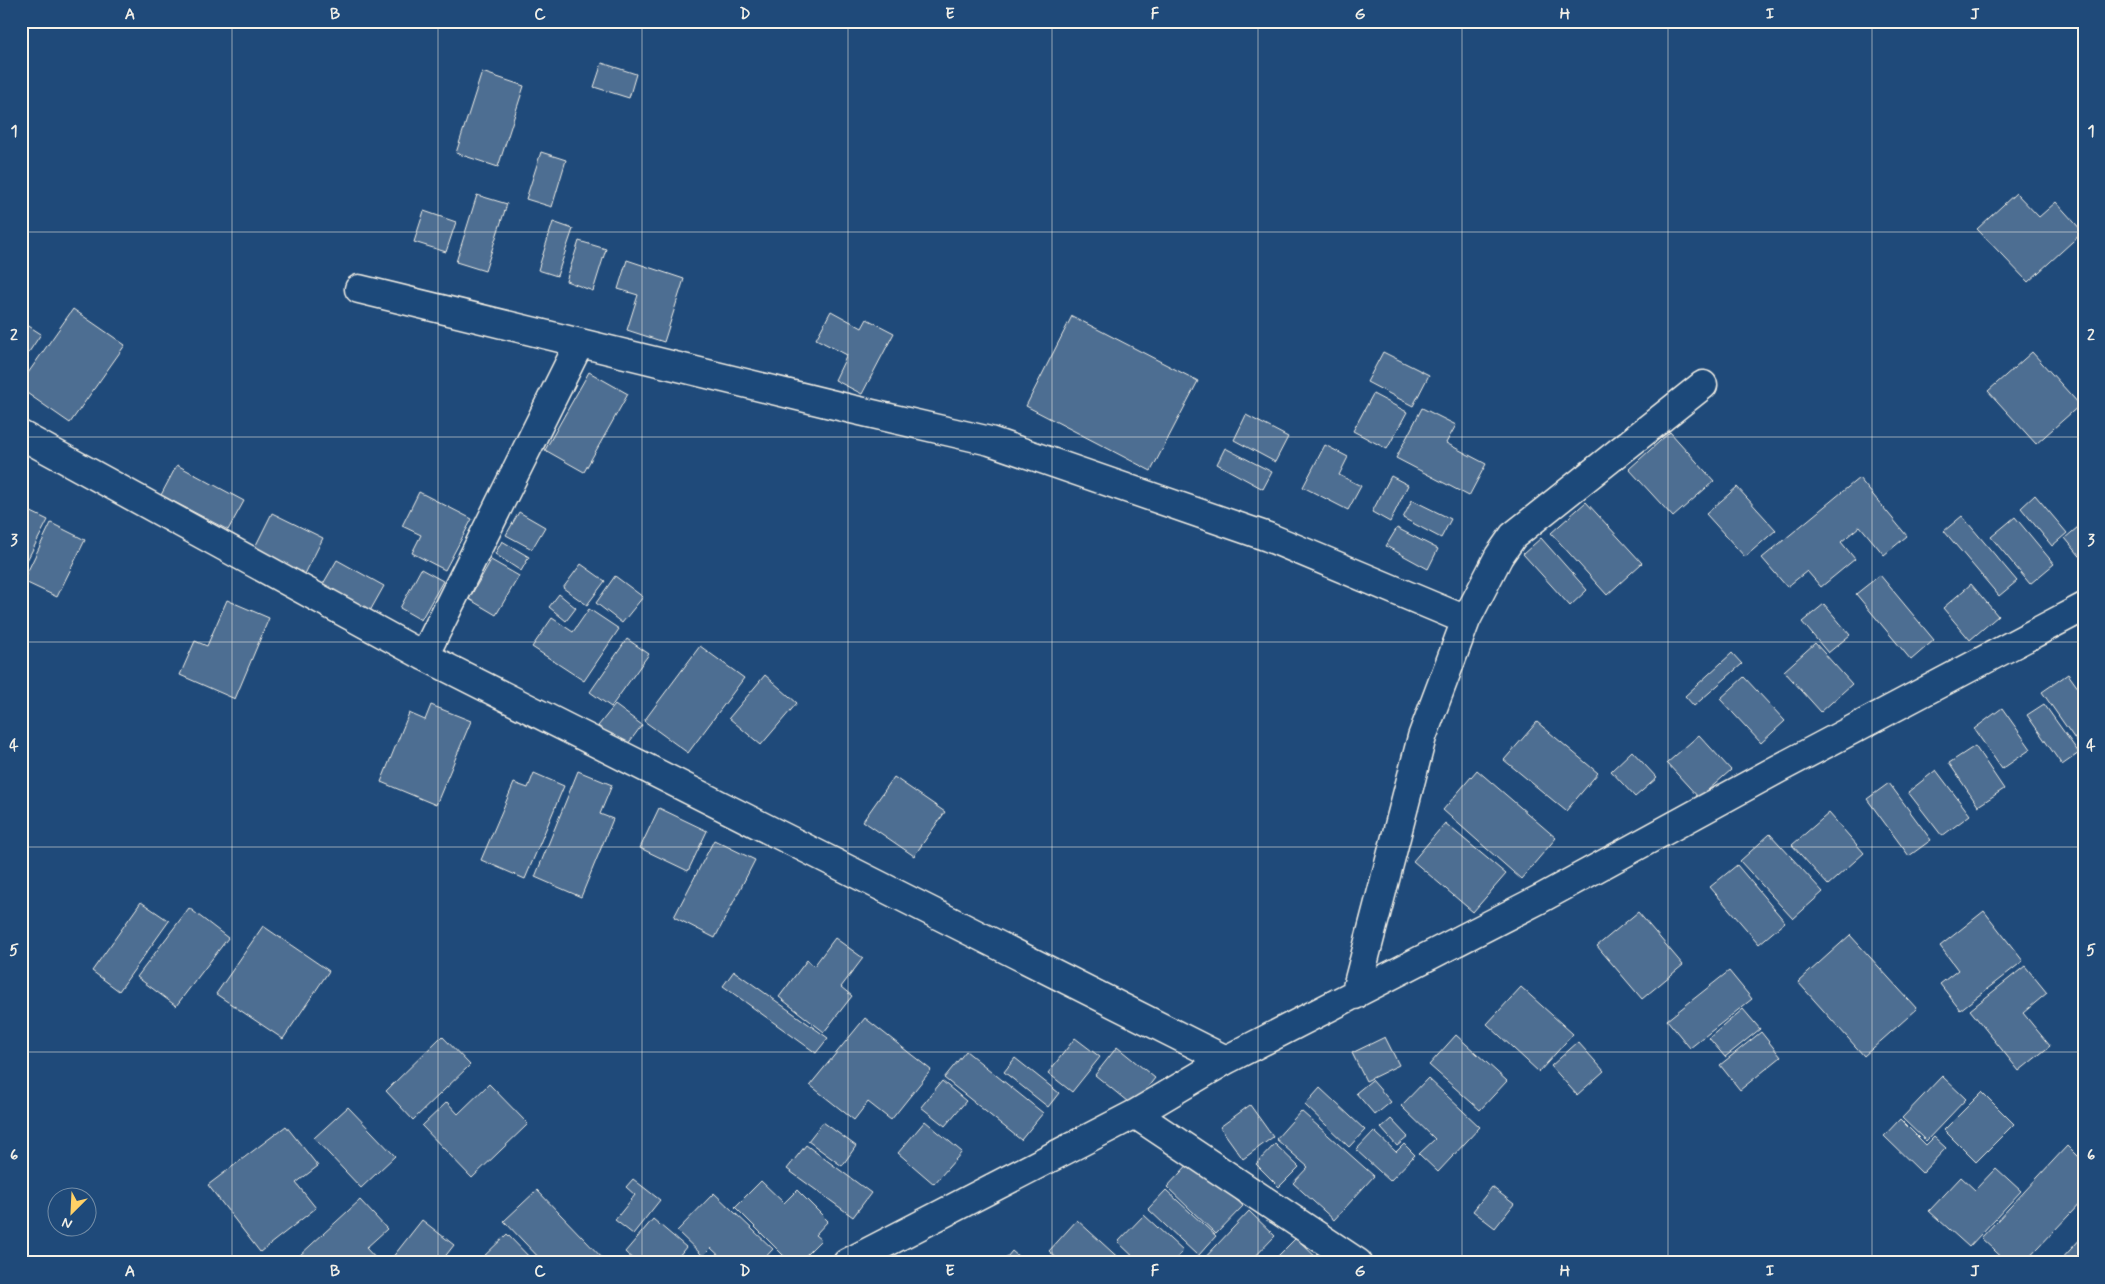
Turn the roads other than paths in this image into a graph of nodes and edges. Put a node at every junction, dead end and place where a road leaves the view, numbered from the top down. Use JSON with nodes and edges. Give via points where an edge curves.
{"nodes":[{"id":1,"x":359,"y":289,"type":"dead end"},
{"id":2,"x":579,"y":344,"type":"junction"},
{"id":3,"x":1704,"y":385,"type":"dead end"},
{"id":4,"x":21,"y":435,"type":"edge"},
{"id":5,"x":2084,"y":607,"type":"edge"},
{"id":6,"x":1466,"y":620,"type":"junction"},
{"id":7,"x":424,"y":656,"type":"junction"},
{"id":8,"x":1354,"y":994,"type":"junction"},
{"id":9,"x":1226,"y":1060,"type":"junction"},
{"id":10,"x":1135,"y":1114,"type":"junction"},
{"id":11,"x":847,"y":1263,"type":"edge"},
{"id":12,"x":1358,"y":1263,"type":"edge"}],
"edges":[{"from":1,"to":2,"type":"street"},
{"from":2,"to":6,"type":"street","via":[[990,441],[1268,537]]},
{"from":2,"to":7,"type":"street"},
{"from":3,"to":6,"type":"street","via":[[1513,536]]},
{"from":4,"to":7,"type":"street"},
{"from":5,"to":8,"type":"street","via":[[1540,899]]},
{"from":6,"to":8,"type":"street","via":[[1422,737]]},
{"from":7,"to":9,"type":"street"},
{"from":8,"to":9,"type":"street"},
{"from":9,"to":10,"type":"street"},
{"from":10,"to":11,"type":"street"},
{"from":10,"to":12,"type":"street"}]}
